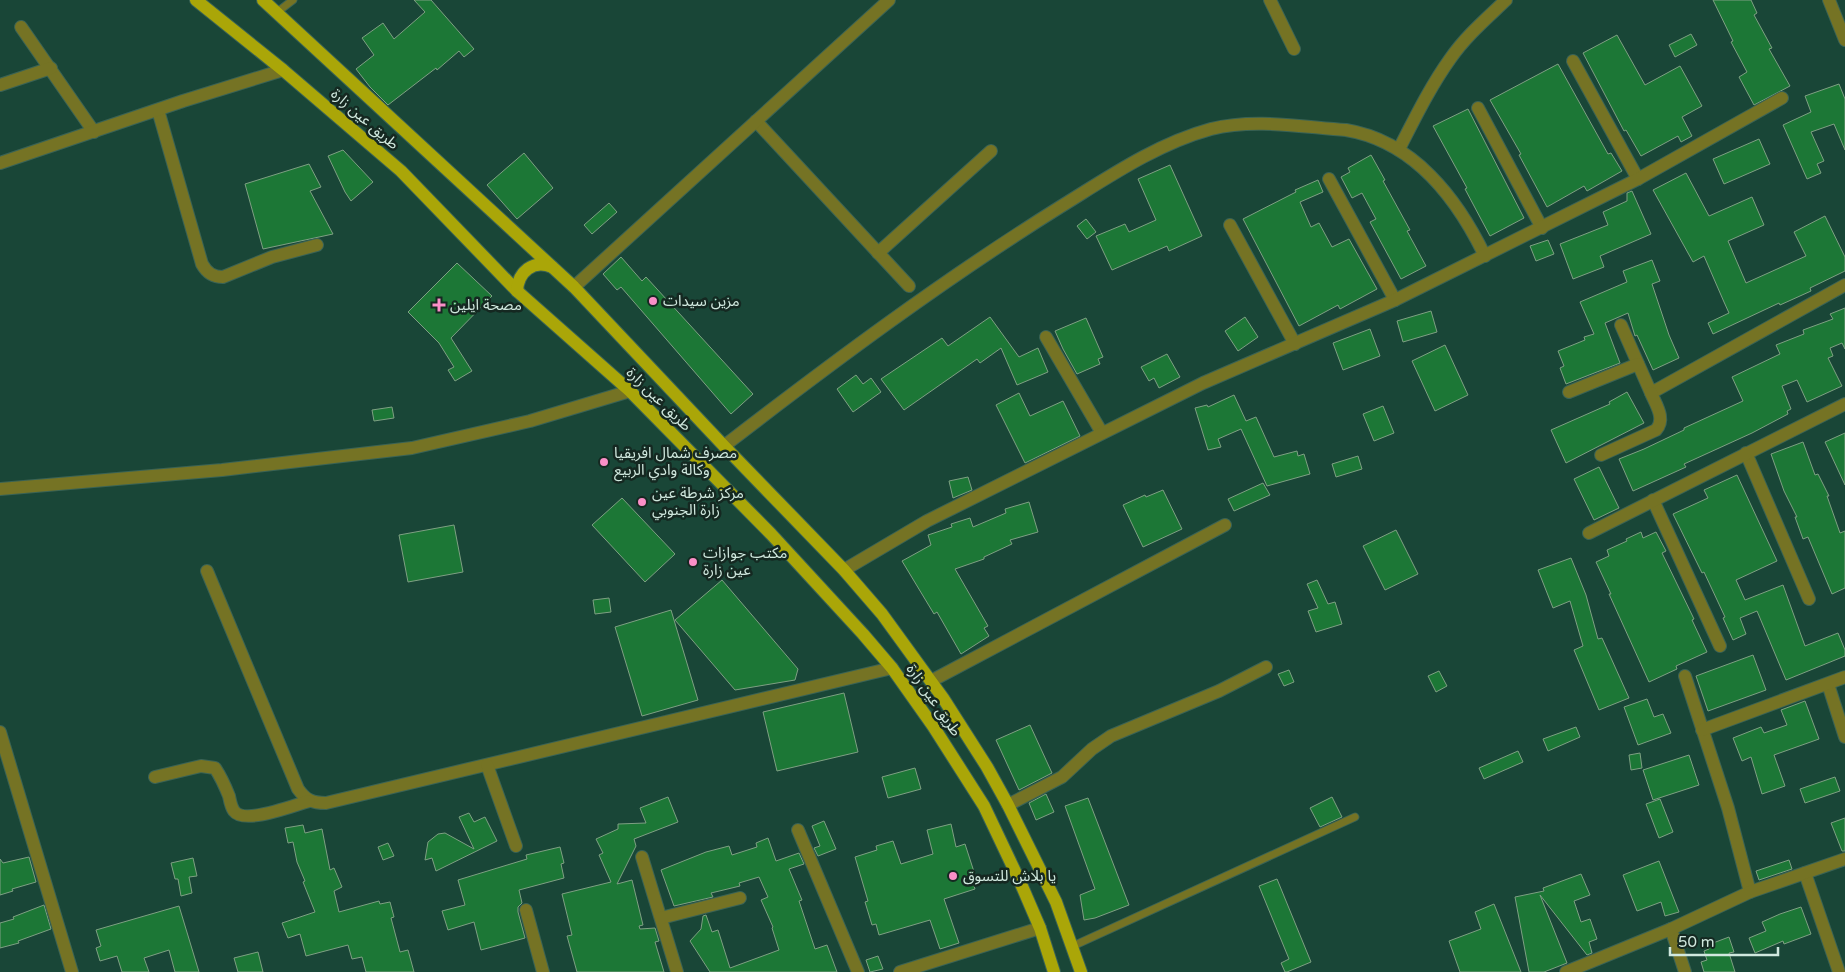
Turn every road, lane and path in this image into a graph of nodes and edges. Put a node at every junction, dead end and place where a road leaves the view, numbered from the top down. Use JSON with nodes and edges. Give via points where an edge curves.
{"nodes":[{"id":1,"x":196,"y":0,"type":"edge"},
{"id":2,"x":263,"y":0,"type":"edge"},
{"id":3,"x":293,"y":0,"type":"edge"},
{"id":4,"x":889,"y":0,"type":"edge"},
{"id":5,"x":1271,"y":0,"type":"edge"},
{"id":6,"x":1506,"y":0,"type":"edge"},
{"id":7,"x":1829,"y":0,"type":"edge"},
{"id":8,"x":276,"y":12,"type":"junction"},
{"id":9,"x":21,"y":27,"type":"dead end"},
{"id":10,"x":1845,"y":40,"type":"edge"},
{"id":11,"x":1294,"y":49,"type":"dead end"},
{"id":12,"x":1573,"y":61,"type":"dead end"},
{"id":13,"x":51,"y":68,"type":"junction"},
{"id":14,"x":283,"y":70,"type":"junction"},
{"id":15,"x":0,"y":85,"type":"edge"},
{"id":16,"x":1782,"y":98,"type":"dead end"},
{"id":17,"x":1478,"y":108,"type":"dead end"},
{"id":18,"x":158,"y":110,"type":"junction"},
{"id":19,"x":756,"y":121,"type":"junction"},
{"id":20,"x":94,"y":132,"type":"junction"},
{"id":21,"x":1400,"y":149,"type":"junction"},
{"id":22,"x":991,"y":151,"type":"dead end"},
{"id":23,"x":0,"y":163,"type":"edge"},
{"id":24,"x":1329,"y":179,"type":"dead end"},
{"id":25,"x":1638,"y":179,"type":"junction"},
{"id":26,"x":1230,"y":225,"type":"dead end"},
{"id":27,"x":1542,"y":228,"type":"junction"},
{"id":28,"x":317,"y":244,"type":"dead end"},
{"id":29,"x":878,"y":252,"type":"junction"},
{"id":30,"x":1485,"y":256,"type":"junction"},
{"id":31,"x":554,"y":268,"type":"junction"},
{"id":32,"x":1845,"y":285,"type":"edge"},
{"id":33,"x":909,"y":286,"type":"dead end"},
{"id":34,"x":574,"y":287,"type":"junction"},
{"id":35,"x":516,"y":291,"type":"junction"},
{"id":36,"x":1395,"y":300,"type":"junction"},
{"id":37,"x":1621,"y":325,"type":"dead end"},
{"id":38,"x":1046,"y":337,"type":"dead end"},
{"id":39,"x":1295,"y":344,"type":"junction"},
{"id":40,"x":1638,"y":364,"type":"junction"},
{"id":41,"x":630,"y":391,"type":"junction"},
{"id":42,"x":1569,"y":392,"type":"dead end"},
{"id":43,"x":1651,"y":393,"type":"junction"},
{"id":44,"x":1845,"y":404,"type":"edge"},
{"id":45,"x":1102,"y":433,"type":"junction"},
{"id":46,"x":724,"y":446,"type":"junction"},
{"id":47,"x":1746,"y":453,"type":"junction"},
{"id":48,"x":1601,"y":455,"type":"dead end"},
{"id":49,"x":0,"y":489,"type":"edge"},
{"id":50,"x":1653,"y":500,"type":"junction"},
{"id":51,"x":1225,"y":525,"type":"dead end"},
{"id":52,"x":1589,"y":533,"type":"dead end"},
{"id":53,"x":844,"y":570,"type":"junction"},
{"id":54,"x":207,"y":571,"type":"dead end"},
{"id":55,"x":1810,"y":599,"type":"dead end"},
{"id":56,"x":1720,"y":646,"type":"dead end"},
{"id":57,"x":1266,"y":667,"type":"dead end"},
{"id":58,"x":892,"y":668,"type":"junction"},
{"id":59,"x":1685,"y":676,"type":"dead end"},
{"id":60,"x":1845,"y":677,"type":"edge"},
{"id":61,"x":931,"y":681,"type":"junction"},
{"id":62,"x":1828,"y":684,"type":"junction"},
{"id":63,"x":1702,"y":730,"type":"junction"},
{"id":64,"x":0,"y":732,"type":"edge"},
{"id":65,"x":1845,"y":737,"type":"edge"},
{"id":66,"x":487,"y":765,"type":"junction"},
{"id":67,"x":155,"y":777,"type":"dead end"},
{"id":68,"x":309,"y":801,"type":"junction"},
{"id":69,"x":1008,"y":804,"type":"junction"},
{"id":70,"x":1355,"y":817,"type":"dead end"},
{"id":71,"x":798,"y":830,"type":"dead end"},
{"id":72,"x":516,"y":846,"type":"dead end"},
{"id":73,"x":642,"y":857,"type":"dead end"},
{"id":74,"x":1845,"y":859,"type":"edge"},
{"id":75,"x":1805,"y":873,"type":"junction"},
{"id":76,"x":1750,"y":892,"type":"junction"},
{"id":77,"x":740,"y":898,"type":"dead end"},
{"id":78,"x":526,"y":910,"type":"dead end"},
{"id":79,"x":661,"y":918,"type":"junction"},
{"id":80,"x":1040,"y":928,"type":"junction"},
{"id":81,"x":1671,"y":929,"type":"junction"},
{"id":82,"x":1073,"y":946,"type":"junction"},
{"id":83,"x":932,"y":967,"type":"edge"},
{"id":84,"x":72,"y":972,"type":"edge"},
{"id":85,"x":544,"y":972,"type":"edge"},
{"id":86,"x":677,"y":972,"type":"edge"},
{"id":87,"x":858,"y":972,"type":"edge"},
{"id":88,"x":900,"y":972,"type":"edge"},
{"id":89,"x":1054,"y":972,"type":"edge"},
{"id":90,"x":1081,"y":972,"type":"edge"},
{"id":91,"x":1566,"y":972,"type":"edge"},
{"id":92,"x":1685,"y":972,"type":"edge"},
{"id":93,"x":1839,"y":972,"type":"edge"}],
"edges":[{"from":1,"to":14,"type":"main road","name":"طريق عين زارة"},
{"from":2,"to":8,"type":"main road","name":"طريق عين زارة"},
{"from":3,"to":8,"type":"lane"},
{"from":4,"to":19,"type":"street"},
{"from":5,"to":11,"type":"street"},
{"from":6,"to":21,"type":"street","via":[[1450,58]]},
{"from":7,"to":10,"type":"street"},
{"from":8,"to":31,"type":"main road","name":"طريق عين زارة"},
{"from":9,"to":13,"type":"street"},
{"from":12,"to":25,"type":"street"},
{"from":13,"to":15,"type":"street"},
{"from":13,"to":20,"type":"street"},
{"from":14,"to":18,"type":"street"},
{"from":14,"to":35,"type":"main road","name":"طريق عين زارة","via":[[401,171]]},
{"from":16,"to":25,"type":"street"},
{"from":17,"to":27,"type":"street"},
{"from":18,"to":20,"type":"street"},
{"from":18,"to":28,"type":"street","via":[[202,264],[208,273],[223,277]]},
{"from":19,"to":29,"type":"street"},
{"from":19,"to":34,"type":"street"},
{"from":20,"to":23,"type":"street"},
{"from":21,"to":30,"type":"street","via":[[1450,198]]},
{"from":21,"to":46,"type":"street","via":[[1360,132],[1264,124],[1211,129],[1173,142],[1088,189],[980,258],[874,332]]},
{"from":22,"to":29,"type":"street"},
{"from":24,"to":36,"type":"street"},
{"from":25,"to":27,"type":"street"},
{"from":26,"to":39,"type":"street"},
{"from":27,"to":30,"type":"street"},
{"from":29,"to":33,"type":"street"},
{"from":30,"to":36,"type":"street"},
{"from":31,"to":34,"type":"main road","name":"طريق عين زارة"},
{"from":31,"to":35,"type":"main road","via":[[539,264],[532,266],[520,276]]},
{"from":32,"to":43,"type":"street"},
{"from":34,"to":46,"type":"main road","name":"طريق عين زارة"},
{"from":35,"to":41,"type":"main road","name":"طريق عين زارة"},
{"from":36,"to":39,"type":"street"},
{"from":37,"to":40,"type":"street"},
{"from":38,"to":45,"type":"street"},
{"from":39,"to":45,"type":"street","via":[[1202,383]]},
{"from":40,"to":42,"type":"street"},
{"from":40,"to":43,"type":"street"},
{"from":41,"to":49,"type":"street","via":[[530,421],[412,448],[249,467]]},
{"from":41,"to":58,"type":"main road","name":"طريق عين زارة","via":[[771,534]]},
{"from":43,"to":48,"type":"street","via":[[1661,417],[1656,430]]},
{"from":44,"to":47,"type":"street"},
{"from":45,"to":53,"type":"street","via":[[927,521]]},
{"from":46,"to":53,"type":"main road","name":"طريق عين زارة"},
{"from":47,"to":50,"type":"street"},
{"from":47,"to":55,"type":"street"},
{"from":50,"to":52,"type":"street"},
{"from":50,"to":56,"type":"street"},
{"from":51,"to":61,"type":"street"},
{"from":53,"to":61,"type":"main road","name":"طريق عين زارة","via":[[882,614]]},
{"from":54,"to":68,"type":"street","via":[[292,778]]},
{"from":57,"to":69,"type":"street","via":[[1219,691],[1111,736],[1062,777]]},
{"from":58,"to":66,"type":"street"},
{"from":58,"to":80,"type":"main road","name":"طريق عين زارة","via":[[984,806]]},
{"from":59,"to":63,"type":"street"},
{"from":60,"to":62,"type":"street"},
{"from":61,"to":69,"type":"main road","name":"طريق عين زارة"},
{"from":62,"to":63,"type":"street"},
{"from":62,"to":65,"type":"street"},
{"from":63,"to":76,"type":"street","via":[[1728,808]]},
{"from":64,"to":84,"type":"street"},
{"from":66,"to":68,"type":"street","via":[[326,803]]},
{"from":66,"to":72,"type":"street"},
{"from":67,"to":68,"type":"street","via":[[201,766],[215,768],[232,809],[244,817]]},
{"from":69,"to":82,"type":"main road","name":"طريق عين زارة","via":[[1056,902]]},
{"from":70,"to":82,"type":"lane"},
{"from":71,"to":87,"type":"street"},
{"from":73,"to":79,"type":"street"},
{"from":74,"to":75,"type":"street"},
{"from":75,"to":76,"type":"street"},
{"from":75,"to":93,"type":"street"},
{"from":76,"to":81,"type":"street"},
{"from":77,"to":79,"type":"street"},
{"from":78,"to":85,"type":"street"},
{"from":79,"to":86,"type":"street"},
{"from":80,"to":83,"type":"street"},
{"from":80,"to":89,"type":"main road","name":"طريق عين زارة"},
{"from":81,"to":91,"type":"street"},
{"from":81,"to":92,"type":"street"},
{"from":82,"to":90,"type":"main road","name":"طريق عين زارة"},
{"from":83,"to":88,"type":"street"}]}
